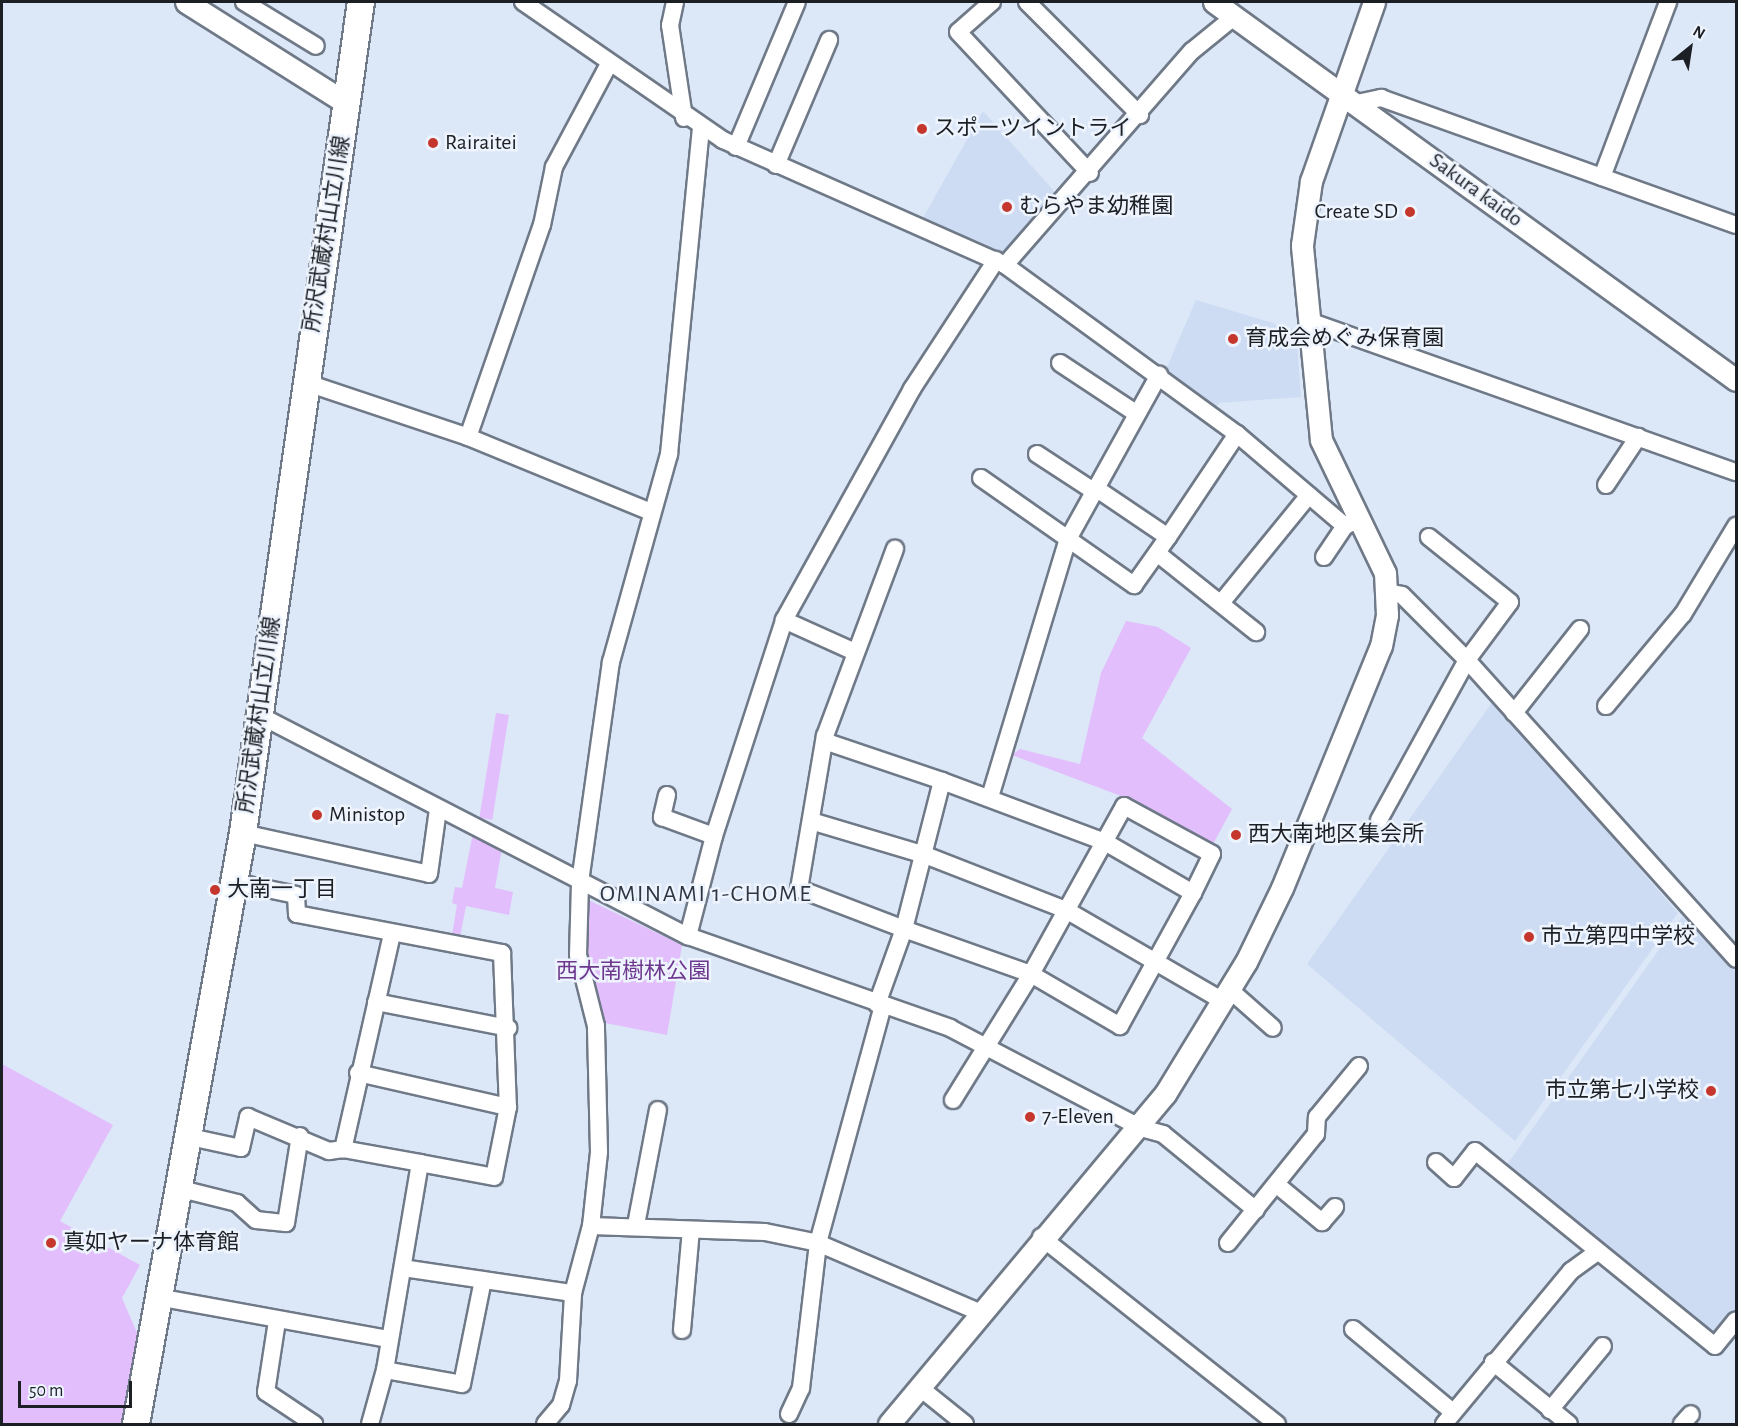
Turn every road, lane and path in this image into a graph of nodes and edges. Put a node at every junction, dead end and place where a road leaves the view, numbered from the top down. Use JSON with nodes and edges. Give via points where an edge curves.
{"nodes":[{"id":1,"x":186,"y":2,"type":"edge"},
{"id":2,"x":244,"y":2,"type":"edge"},
{"id":3,"x":361,"y":2,"type":"edge"},
{"id":4,"x":523,"y":2,"type":"edge"},
{"id":5,"x":675,"y":2,"type":"edge"},
{"id":6,"x":796,"y":2,"type":"edge"},
{"id":7,"x":992,"y":2,"type":"edge"},
{"id":8,"x":1027,"y":2,"type":"edge"},
{"id":9,"x":1214,"y":2,"type":"edge"},
{"id":10,"x":1374,"y":2,"type":"edge"},
{"id":11,"x":1668,"y":2,"type":"edge"},
{"id":12,"x":1235,"y":16,"type":"junction"},
{"id":13,"x":829,"y":40,"type":"dead end"},
{"id":14,"x":316,"y":46,"type":"dead end"},
{"id":15,"x":609,"y":64,"type":"junction"},
{"id":16,"x":1350,"y":98,"type":"junction"},
{"id":17,"x":348,"y":104,"type":"junction"},
{"id":18,"x":1140,"y":115,"type":"junction"},
{"id":19,"x":684,"y":118,"type":"junction"},
{"id":20,"x":701,"y":127,"type":"junction"},
{"id":21,"x":736,"y":147,"type":"junction"},
{"id":22,"x":776,"y":165,"type":"junction"},
{"id":23,"x":1090,"y":173,"type":"junction"},
{"id":24,"x":1602,"y":177,"type":"junction"},
{"id":25,"x":1737,"y":225,"type":"edge"},
{"id":26,"x":1001,"y":262,"type":"junction"},
{"id":27,"x":1309,"y":321,"type":"junction"},
{"id":28,"x":1060,"y":363,"type":"dead end"},
{"id":29,"x":1159,"y":375,"type":"junction"},
{"id":30,"x":1737,"y":380,"type":"edge"},
{"id":31,"x":304,"y":382,"type":"junction"},
{"id":32,"x":1137,"y":414,"type":"junction"},
{"id":33,"x":1237,"y":434,"type":"junction"},
{"id":34,"x":468,"y":437,"type":"junction"},
{"id":35,"x":1638,"y":437,"type":"junction"},
{"id":36,"x":1037,"y":454,"type":"dead end"},
{"id":37,"x":1737,"y":471,"type":"edge"},
{"id":38,"x":981,"y":478,"type":"dead end"},
{"id":39,"x":1606,"y":484,"type":"dead end"},
{"id":40,"x":1093,"y":489,"type":"junction"},
{"id":41,"x":1309,"y":495,"type":"junction"},
{"id":42,"x":651,"y":512,"type":"junction"},
{"id":43,"x":1352,"y":522,"type":"junction"},
{"id":44,"x":1737,"y":526,"type":"edge"},
{"id":45,"x":1168,"y":537,"type":"junction"},
{"id":46,"x":1429,"y":537,"type":"dead end"},
{"id":47,"x":1068,"y":539,"type":"junction"},
{"id":48,"x":895,"y":549,"type":"dead end"},
{"id":49,"x":1157,"y":553,"type":"junction"},
{"id":50,"x":1324,"y":557,"type":"dead end"},
{"id":51,"x":1387,"y":592,"type":"junction"},
{"id":52,"x":1221,"y":603,"type":"junction"},
{"id":53,"x":784,"y":620,"type":"junction"},
{"id":54,"x":1580,"y":629,"type":"dead end"},
{"id":55,"x":1256,"y":632,"type":"dead end"},
{"id":56,"x":855,"y":652,"type":"junction"},
{"id":57,"x":1467,"y":660,"type":"junction"},
{"id":58,"x":1606,"y":706,"type":"dead end"},
{"id":59,"x":1514,"y":713,"type":"junction"},
{"id":60,"x":257,"y":714,"type":"junction"},
{"id":61,"x":826,"y":742,"type":"junction"},
{"id":62,"x":942,"y":781,"type":"junction"},
{"id":63,"x":667,"y":795,"type":"dead end"},
{"id":64,"x":990,"y":797,"type":"junction"},
{"id":65,"x":438,"y":809,"type":"junction"},
{"id":66,"x":1379,"y":819,"type":"dead end"},
{"id":67,"x":811,"y":820,"type":"junction"},
{"id":68,"x":243,"y":833,"type":"junction"},
{"id":69,"x":714,"y":836,"type":"junction"},
{"id":70,"x":1105,"y":842,"type":"junction"},
{"id":71,"x":925,"y":855,"type":"junction"},
{"id":72,"x":234,"y":882,"type":"junction"},
{"id":73,"x":580,"y":882,"type":"junction"},
{"id":74,"x":1193,"y":893,"type":"junction"},
{"id":75,"x":1066,"y":910,"type":"junction"},
{"id":76,"x":904,"y":928,"type":"junction"},
{"id":77,"x":392,"y":934,"type":"junction"},
{"id":78,"x":688,"y":936,"type":"junction"},
{"id":79,"x":1737,"y":959,"type":"edge"},
{"id":80,"x":1158,"y":963,"type":"junction"},
{"id":81,"x":1031,"y":974,"type":"junction"},
{"id":82,"x":1226,"y":995,"type":"junction"},
{"id":83,"x":376,"y":1002,"type":"junction"},
{"id":84,"x":880,"y":1005,"type":"junction"},
{"id":85,"x":508,"y":1028,"type":"junction"},
{"id":86,"x":1273,"y":1028,"type":"dead end"},
{"id":87,"x":982,"y":1045,"type":"junction"},
{"id":88,"x":1359,"y":1066,"type":"dead end"},
{"id":89,"x":358,"y":1073,"type":"junction"},
{"id":90,"x":953,"y":1100,"type":"dead end"},
{"id":91,"x":508,"y":1107,"type":"junction"},
{"id":92,"x":658,"y":1110,"type":"dead end"},
{"id":93,"x":1141,"y":1128,"type":"junction"},
{"id":94,"x":300,"y":1136,"type":"junction"},
{"id":95,"x":190,"y":1137,"type":"junction"},
{"id":96,"x":343,"y":1149,"type":"junction"},
{"id":97,"x":1436,"y":1162,"type":"dead end"},
{"id":98,"x":420,"y":1164,"type":"junction"},
{"id":99,"x":1276,"y":1184,"type":"junction"},
{"id":100,"x":181,"y":1189,"type":"junction"},
{"id":101,"x":1335,"y":1207,"type":"dead end"},
{"id":102,"x":1256,"y":1210,"type":"junction"},
{"id":103,"x":636,"y":1225,"type":"junction"},
{"id":104,"x":591,"y":1226,"type":"junction"},
{"id":105,"x":691,"y":1230,"type":"junction"},
{"id":106,"x":1041,"y":1237,"type":"junction"},
{"id":107,"x":818,"y":1243,"type":"junction"},
{"id":108,"x":1228,"y":1243,"type":"dead end"},
{"id":109,"x":1597,"y":1252,"type":"junction"},
{"id":110,"x":403,"y":1268,"type":"junction"},
{"id":111,"x":483,"y":1280,"type":"junction"},
{"id":112,"x":573,"y":1293,"type":"junction"},
{"id":113,"x":163,"y":1298,"type":"junction"},
{"id":114,"x":979,"y":1311,"type":"junction"},
{"id":115,"x":1737,"y":1320,"type":"edge"},
{"id":116,"x":278,"y":1321,"type":"junction"},
{"id":117,"x":1353,"y":1329,"type":"dead end"},
{"id":118,"x":682,"y":1330,"type":"dead end"},
{"id":119,"x":389,"y":1339,"type":"junction"},
{"id":120,"x":1603,"y":1346,"type":"dead end"},
{"id":121,"x":1493,"y":1362,"type":"junction"},
{"id":122,"x":385,"y":1370,"type":"junction"},
{"id":123,"x":919,"y":1387,"type":"junction"},
{"id":124,"x":1550,"y":1410,"type":"junction"},
{"id":125,"x":789,"y":1414,"type":"dead end"},
{"id":126,"x":1448,"y":1418,"type":"edge"},
{"id":127,"x":136,"y":1425,"type":"edge"},
{"id":128,"x":315,"y":1425,"type":"edge"},
{"id":129,"x":370,"y":1425,"type":"edge"},
{"id":130,"x":545,"y":1425,"type":"edge"},
{"id":131,"x":889,"y":1425,"type":"edge"},
{"id":132,"x":965,"y":1425,"type":"edge"},
{"id":133,"x":1277,"y":1425,"type":"edge"},
{"id":134,"x":1569,"y":1425,"type":"edge"}],
"edges":[{"from":1,"to":17,"type":"street"},
{"from":2,"to":14,"type":"street"},
{"from":3,"to":17,"type":"main road","name":"所沢武蔵村山立川線"},
{"from":4,"to":15,"type":"street"},
{"from":5,"to":19,"type":"street","via":[[670,25]]},
{"from":6,"to":21,"type":"street"},
{"from":7,"to":23,"type":"street","via":[[957,32]]},
{"from":8,"to":18,"type":"street"},
{"from":9,"to":12,"type":"street","name":"Sakura kaido"},
{"from":10,"to":16,"type":"street"},
{"from":11,"to":24,"type":"street"},
{"from":12,"to":16,"type":"street","name":"Sakura kaido"},
{"from":12,"to":18,"type":"street","via":[[1192,51]]},
{"from":13,"to":22,"type":"street"},
{"from":15,"to":19,"type":"street"},
{"from":15,"to":34,"type":"street","via":[[554,167],[542,225]]},
{"from":16,"to":24,"type":"street","via":[[1381,98]]},
{"from":16,"to":27,"type":"street","via":[[1306,203],[1302,245]]},
{"from":16,"to":30,"type":"street","name":"Sakura kaido"},
{"from":17,"to":31,"type":"main road","name":"所沢武蔵村山立川線"},
{"from":18,"to":23,"type":"street"},
{"from":19,"to":20,"type":"street"},
{"from":20,"to":21,"type":"street"},
{"from":20,"to":42,"type":"street","via":[[669,454]]},
{"from":21,"to":22,"type":"street"},
{"from":22,"to":26,"type":"street"},
{"from":23,"to":26,"type":"street"},
{"from":24,"to":25,"type":"street"},
{"from":26,"to":29,"type":"street"},
{"from":26,"to":53,"type":"street","via":[[912,389]]},
{"from":27,"to":35,"type":"street"},
{"from":27,"to":43,"type":"street","via":[[1321,440]]},
{"from":28,"to":32,"type":"street"},
{"from":29,"to":32,"type":"street"},
{"from":29,"to":33,"type":"street"},
{"from":31,"to":34,"type":"street"},
{"from":31,"to":60,"type":"main road","name":"所沢武蔵村山立川線"},
{"from":32,"to":40,"type":"street"},
{"from":33,"to":41,"type":"street"},
{"from":33,"to":45,"type":"street"},
{"from":34,"to":42,"type":"street"},
{"from":35,"to":37,"type":"street"},
{"from":35,"to":39,"type":"street"},
{"from":36,"to":40,"type":"street"},
{"from":38,"to":47,"type":"street"},
{"from":40,"to":45,"type":"street"},
{"from":40,"to":47,"type":"street"},
{"from":41,"to":43,"type":"street"},
{"from":41,"to":52,"type":"street"},
{"from":42,"to":73,"type":"street","via":[[611,662]]},
{"from":43,"to":50,"type":"street"},
{"from":43,"to":51,"type":"street","via":[[1378,554]]},
{"from":44,"to":58,"type":"street","via":[[1683,614]]},
{"from":45,"to":49,"type":"street"},
{"from":46,"to":57,"type":"street","via":[[1510,602]]},
{"from":47,"to":49,"type":"street","via":[[1134,585]]},
{"from":47,"to":64,"type":"street"},
{"from":48,"to":56,"type":"street"},
{"from":49,"to":52,"type":"street"},
{"from":51,"to":57,"type":"street","via":[[1402,594]]},
{"from":51,"to":82,"type":"street","via":[[1381,646],[1282,888]]},
{"from":52,"to":55,"type":"street"},
{"from":53,"to":56,"type":"street"},
{"from":53,"to":69,"type":"street"},
{"from":54,"to":59,"type":"street"},
{"from":56,"to":61,"type":"street"},
{"from":57,"to":59,"type":"street"},
{"from":57,"to":66,"type":"street"},
{"from":59,"to":79,"type":"street"},
{"from":60,"to":65,"type":"street"},
{"from":60,"to":68,"type":"main road","name":"所沢武蔵村山立川線"},
{"from":61,"to":62,"type":"street"},
{"from":61,"to":67,"type":"street"},
{"from":62,"to":64,"type":"street"},
{"from":62,"to":71,"type":"street"},
{"from":63,"to":69,"type":"street","via":[[662,817]]},
{"from":64,"to":70,"type":"street"},
{"from":65,"to":68,"type":"street","via":[[429,874]]},
{"from":65,"to":73,"type":"street"},
{"from":67,"to":71,"type":"street"},
{"from":67,"to":76,"type":"street","via":[[799,889]]},
{"from":68,"to":72,"type":"main road","name":"所沢武蔵村山立川線"},
{"from":69,"to":78,"type":"street"},
{"from":70,"to":74,"type":"street"},
{"from":70,"to":74,"type":"street","via":[[1124,806],[1212,854]]},
{"from":70,"to":75,"type":"street"},
{"from":71,"to":75,"type":"street"},
{"from":71,"to":76,"type":"street"},
{"from":72,"to":77,"type":"street","via":[[296,895],[297,914]]},
{"from":72,"to":95,"type":"main road","name":"所沢武蔵村山立川線"},
{"from":73,"to":78,"type":"street"},
{"from":73,"to":104,"type":"street","via":[[578,955],[596,1026],[599,1152]]},
{"from":74,"to":80,"type":"street"},
{"from":75,"to":80,"type":"street"},
{"from":75,"to":81,"type":"street"},
{"from":76,"to":81,"type":"street"},
{"from":76,"to":84,"type":"street"},
{"from":77,"to":83,"type":"street"},
{"from":77,"to":85,"type":"street","via":[[502,953]]},
{"from":78,"to":84,"type":"street"},
{"from":80,"to":81,"type":"street","via":[[1120,1026]]},
{"from":80,"to":82,"type":"street"},
{"from":81,"to":87,"type":"street"},
{"from":82,"to":86,"type":"street"},
{"from":82,"to":93,"type":"street"},
{"from":83,"to":85,"type":"street"},
{"from":83,"to":89,"type":"street"},
{"from":84,"to":87,"type":"street","via":[[950,1028]]},
{"from":84,"to":107,"type":"street"},
{"from":85,"to":91,"type":"street"},
{"from":87,"to":90,"type":"street"},
{"from":87,"to":93,"type":"street"},
{"from":88,"to":99,"type":"street","via":[[1317,1117],[1316,1134]]},
{"from":89,"to":91,"type":"street"},
{"from":89,"to":96,"type":"street"},
{"from":91,"to":98,"type":"street","via":[[494,1177]]},
{"from":92,"to":103,"type":"street"},
{"from":93,"to":102,"type":"street","via":[[1163,1134]]},
{"from":93,"to":106,"type":"street"},
{"from":94,"to":95,"type":"street","via":[[248,1117],[241,1148]]},
{"from":94,"to":96,"type":"street","via":[[329,1151]]},
{"from":94,"to":100,"type":"street","via":[[286,1223],[256,1220],[237,1203]]},
{"from":95,"to":100,"type":"main road","name":"所沢武蔵村山立川線"},
{"from":96,"to":98,"type":"street"},
{"from":97,"to":109,"type":"street","via":[[1454,1178],[1475,1151]]},
{"from":98,"to":110,"type":"street"},
{"from":99,"to":101,"type":"street","via":[[1322,1222]]},
{"from":99,"to":102,"type":"street"},
{"from":100,"to":113,"type":"main road","name":"所沢武蔵村山立川線"},
{"from":102,"to":108,"type":"street"},
{"from":103,"to":104,"type":"street"},
{"from":103,"to":105,"type":"street"},
{"from":104,"to":112,"type":"street"},
{"from":105,"to":107,"type":"street","via":[[765,1232]]},
{"from":105,"to":118,"type":"street"},
{"from":106,"to":114,"type":"street"},
{"from":106,"to":133,"type":"street"},
{"from":107,"to":114,"type":"street"},
{"from":107,"to":125,"type":"street","via":[[801,1388]]},
{"from":109,"to":115,"type":"street","via":[[1715,1346]]},
{"from":109,"to":121,"type":"street","via":[[1570,1271]]},
{"from":110,"to":111,"type":"street"},
{"from":110,"to":119,"type":"street"},
{"from":111,"to":112,"type":"street"},
{"from":111,"to":122,"type":"street","via":[[462,1384]]},
{"from":112,"to":130,"type":"street","via":[[568,1381],[561,1405]]},
{"from":113,"to":116,"type":"street"},
{"from":113,"to":127,"type":"main road","name":"所沢武蔵村山立川線"},
{"from":114,"to":123,"type":"street"},
{"from":116,"to":119,"type":"street"},
{"from":116,"to":128,"type":"street","via":[[266,1392]]},
{"from":117,"to":126,"type":"street"},
{"from":119,"to":122,"type":"street"},
{"from":120,"to":124,"type":"street"},
{"from":121,"to":124,"type":"street"},
{"from":121,"to":126,"type":"street"},
{"from":122,"to":129,"type":"street"},
{"from":123,"to":131,"type":"street"},
{"from":123,"to":132,"type":"street"},
{"from":124,"to":134,"type":"street"}]}
